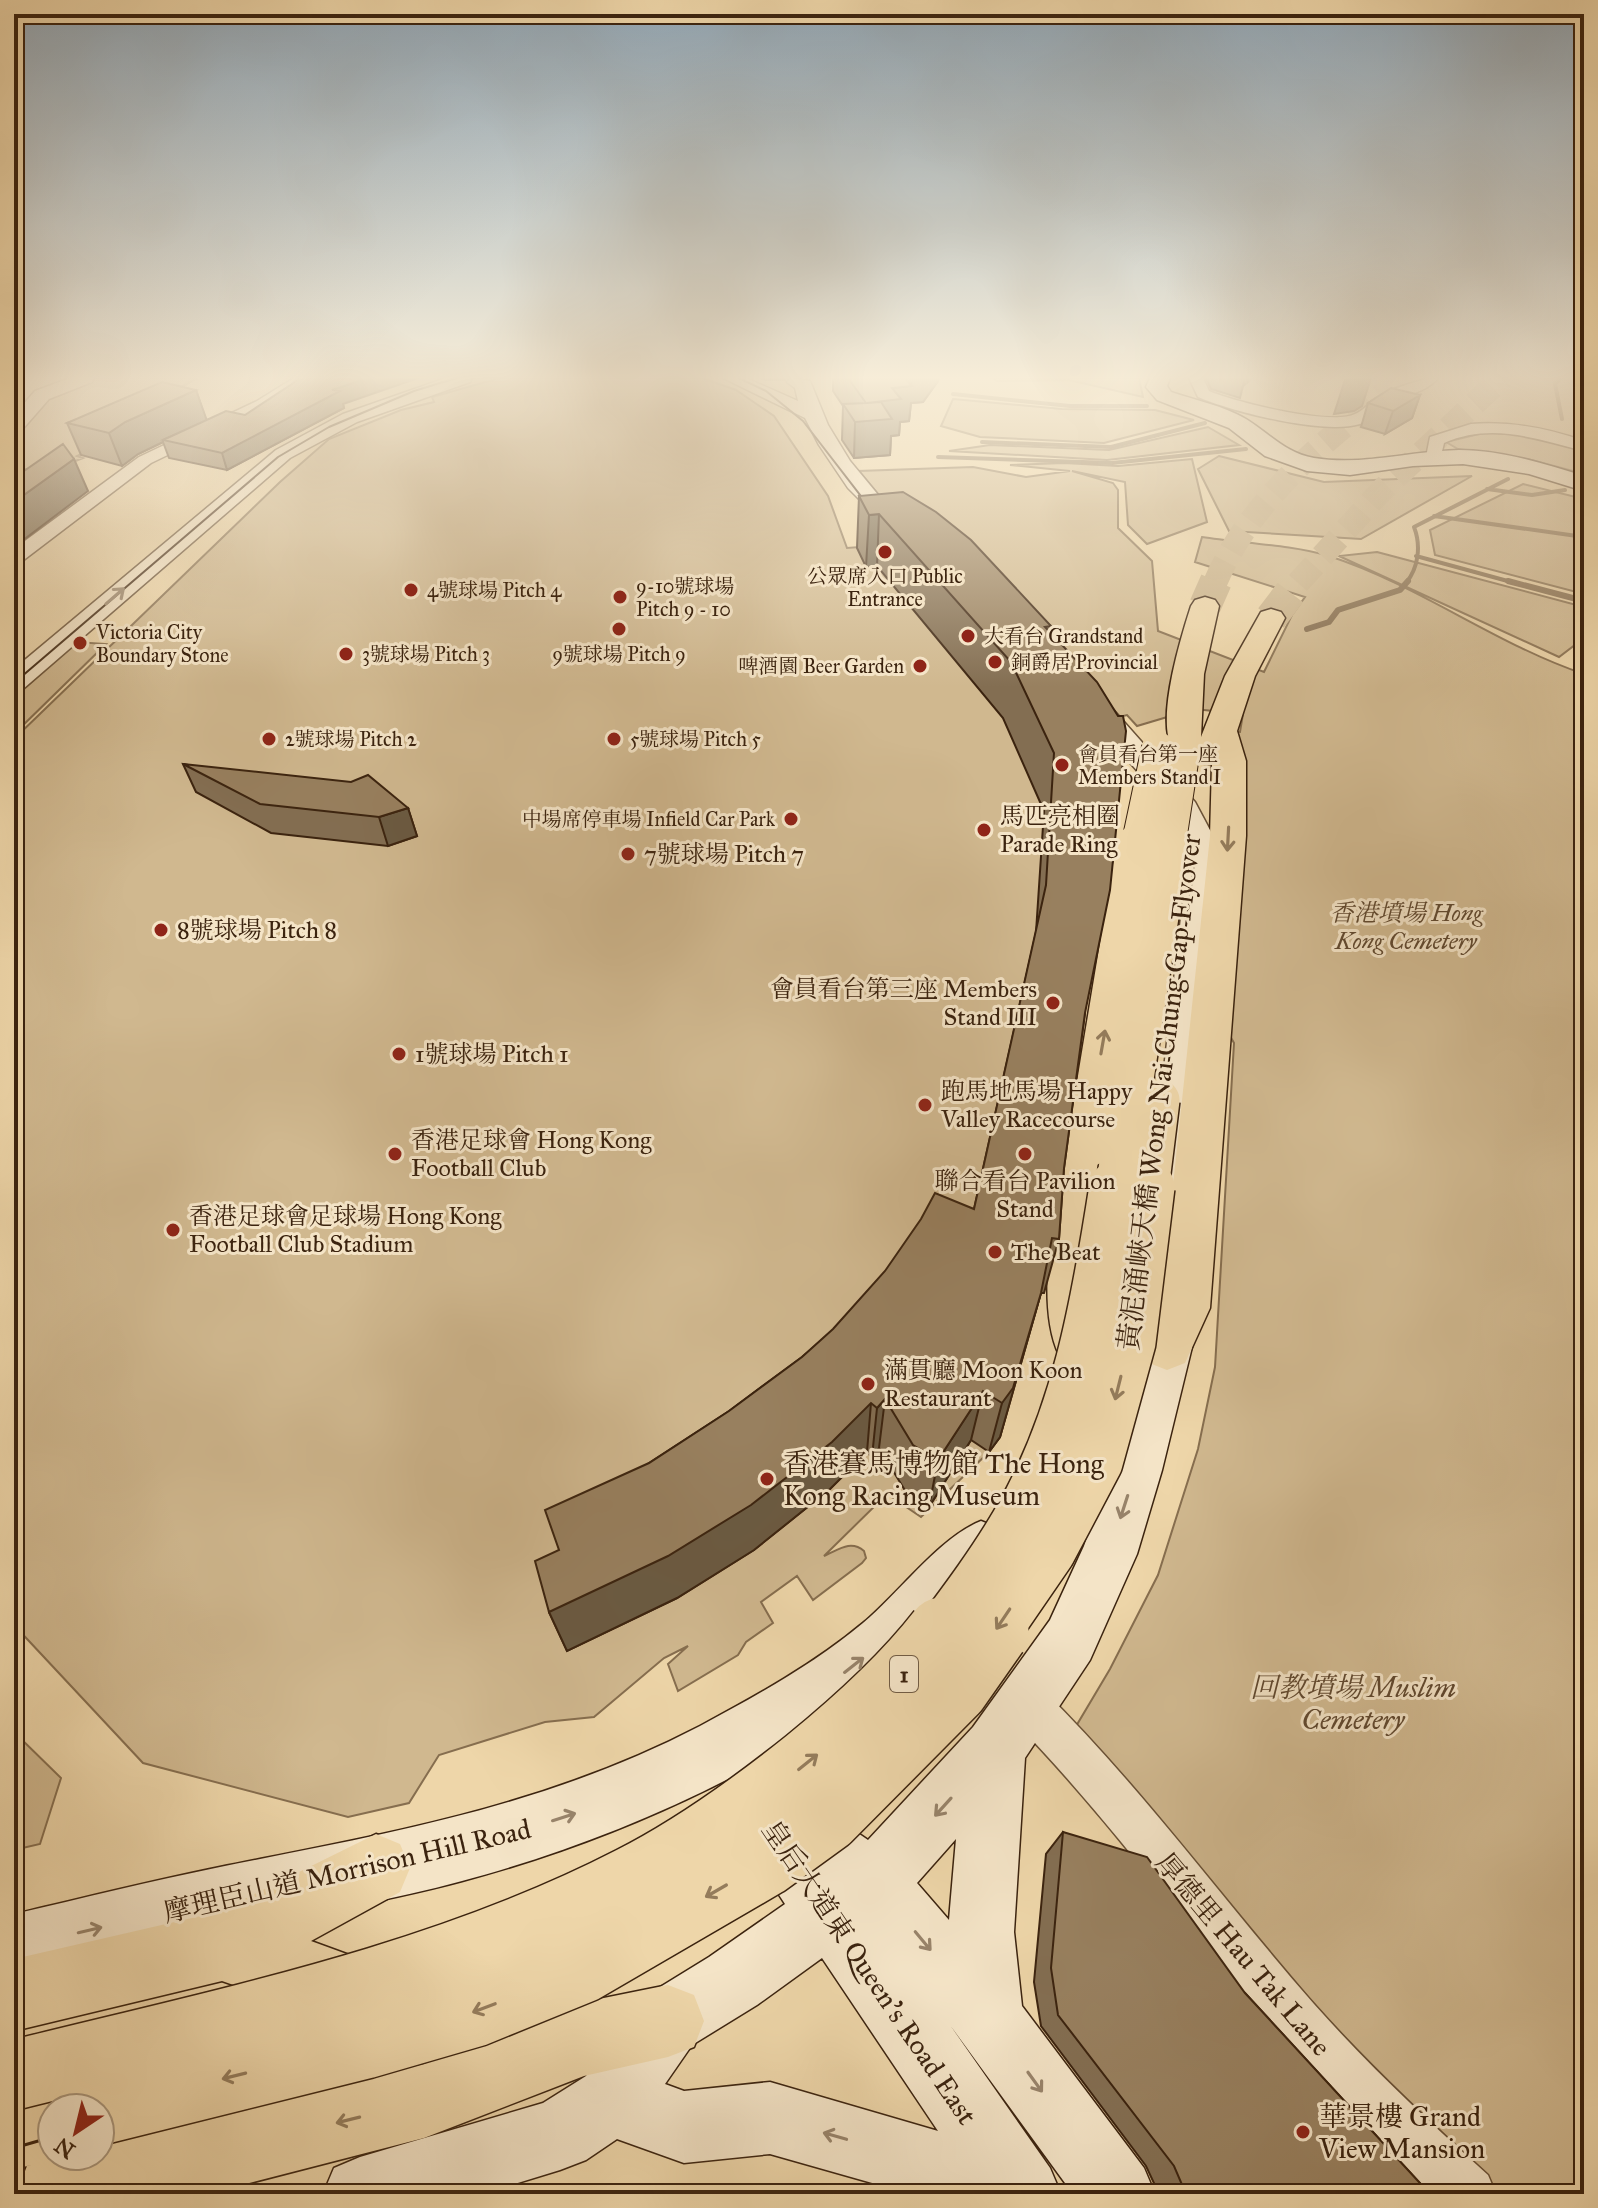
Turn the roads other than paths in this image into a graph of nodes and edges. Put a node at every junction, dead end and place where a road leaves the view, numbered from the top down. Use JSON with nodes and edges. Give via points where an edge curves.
{"nodes":[{"id":1,"x":117,"y":481,"type":"edge"},
{"id":2,"x":249,"y":481,"type":"edge"},
{"id":3,"x":833,"y":481,"type":"edge"},
{"id":4,"x":856,"y":481,"type":"edge"},
{"id":5,"x":14,"y":558,"type":"edge"},
{"id":6,"x":1205,"y":606,"type":"tunnel mouth"},
{"id":7,"x":1271,"y":618,"type":"tunnel mouth"},
{"id":8,"x":14,"y":683,"type":"edge"},
{"id":9,"x":1205,"y":713,"type":"junction"},
{"id":10,"x":1077,"y":1339,"type":"junction"},
{"id":11,"x":1167,"y":1347,"type":"junction"},
{"id":12,"x":1012,"y":1727,"type":"junction"},
{"id":13,"x":735,"y":1777,"type":"junction"},
{"id":14,"x":376,"y":1868,"type":"junction"},
{"id":15,"x":850,"y":1897,"type":"junction"},
{"id":16,"x":222,"y":1946,"type":"junction"},
{"id":17,"x":14,"y":1948,"type":"edge"},
{"id":18,"x":338,"y":1985,"type":"junction"},
{"id":19,"x":14,"y":1995,"type":"edge"},
{"id":20,"x":989,"y":2019,"type":"junction"},
{"id":21,"x":668,"y":2021,"type":"junction"},
{"id":22,"x":14,"y":2073,"type":"edge"},
{"id":23,"x":611,"y":2101,"type":"junction"},
{"id":24,"x":116,"y":2106,"type":"edge"},
{"id":25,"x":36,"y":2126,"type":"edge"},
{"id":26,"x":14,"y":2131,"type":"edge"},
{"id":27,"x":55,"y":2194,"type":"edge"},
{"id":28,"x":360,"y":2194,"type":"edge"},
{"id":29,"x":983,"y":2194,"type":"edge"},
{"id":30,"x":1024,"y":2194,"type":"edge"},
{"id":31,"x":1118,"y":2194,"type":"edge"},
{"id":32,"x":1469,"y":2194,"type":"edge"}],
"edges":[{"from":1,"to":5,"type":"street"},
{"from":8,"to":2,"type":"street","one_way":true},
{"from":3,"to":4,"type":"street","via":[[877,525],[918,547],[868,500]]},
{"from":6,"to":9,"type":"highway","number":"1","via":[[1192,655]]},
{"from":7,"to":9,"type":"highway","number":"1"},
{"from":10,"to":9,"type":"highway","one_way":true,"bridge":true,"via":[[1072,1271],[1087,1147],[1149,783],[1161,737]]},
{"from":9,"to":11,"type":"highway","one_way":true,"via":[[1229,761],[1230,800],[1185,1308]]},
{"from":22,"to":9,"type":"highway","name":"黃泥涌峽天橋 Wong Nai Chung Gap Flyover","number":"1","one_way":true,"bridge":true,"via":[[370,1983],[593,1900],[658,1867],[781,1783],[883,1696],[928,1647],[974,1589],[1026,1507],[1050,1459],[1083,1365],[1107,1246],[1185,742]]},
{"from":9,"to":24,"type":"highway","name":"黃泥涌峽天橋 Wong Nai Chung Gap Flyover","number":"1","one_way":true,"bridge":true,"via":[[1206,757],[1129,1342],[1115,1399],[1096,1462],[1049,1551],[954,1689],[827,1817],[765,1862],[583,1968],[475,2012]]},
{"from":10,"to":11,"type":"street","via":[[1097,1278],[1158,886],[1151,832],[1134,790],[1069,693],[1171,791],[1196,832],[1201,882],[1197,936],[1159,1302]]},
{"from":13,"to":10,"type":"main road","one_way":true,"via":[[921,1610],[982,1547],[1018,1491]]},
{"from":11,"to":12,"type":"main road","one_way":true,"via":[[1109,1554],[1070,1640]]},
{"from":12,"to":15,"type":"main road","one_way":true},
{"from":12,"to":20,"type":"main road","via":[[981,1932]]},
{"from":12,"to":32,"type":"street","name":"厚德里 Hau Tak Lane","via":[[1062,1738],[1298,2023],[1394,2125]]},
{"from":14,"to":13,"type":"main road","name":"摩理臣山道 Morrison Hill Road","one_way":true,"via":[[490,1841],[584,1810]]},
{"from":13,"to":15,"type":"main road","name":"皇后大道東 Queen's Road East"},
{"from":13,"to":18,"type":"main road","via":[[684,1844],[519,1923]]},
{"from":14,"to":16,"type":"highway"},
{"from":17,"to":14,"type":"main road","name":"摩理臣山道 Morrison Hill Road","one_way":true},
{"from":15,"to":20,"type":"main road","name":"皇后大道東 Queen's Road East","one_way":true},
{"from":15,"to":21,"type":"main road"},
{"from":15,"to":30,"type":"main road","name":"皇后大道東 Queen's Road East"},
{"from":16,"to":18,"type":"highway"},
{"from":16,"to":19,"type":"highway"},
{"from":18,"to":22,"type":"main road"},
{"from":20,"to":31,"type":"main road","name":"皇后大道東 Queen's Road East","one_way":true},
{"from":21,"to":23,"type":"main road"},
{"from":21,"to":27,"type":"highway","one_way":true,"via":[[584,2039],[424,2101]]},
{"from":23,"to":28,"type":"main road","via":[[560,2134]]},
{"from":29,"to":23,"type":"main road","one_way":true,"via":[[957,2175],[910,2157],[770,2118],[684,2127]]},
{"from":25,"to":26,"type":"highway"}]}
